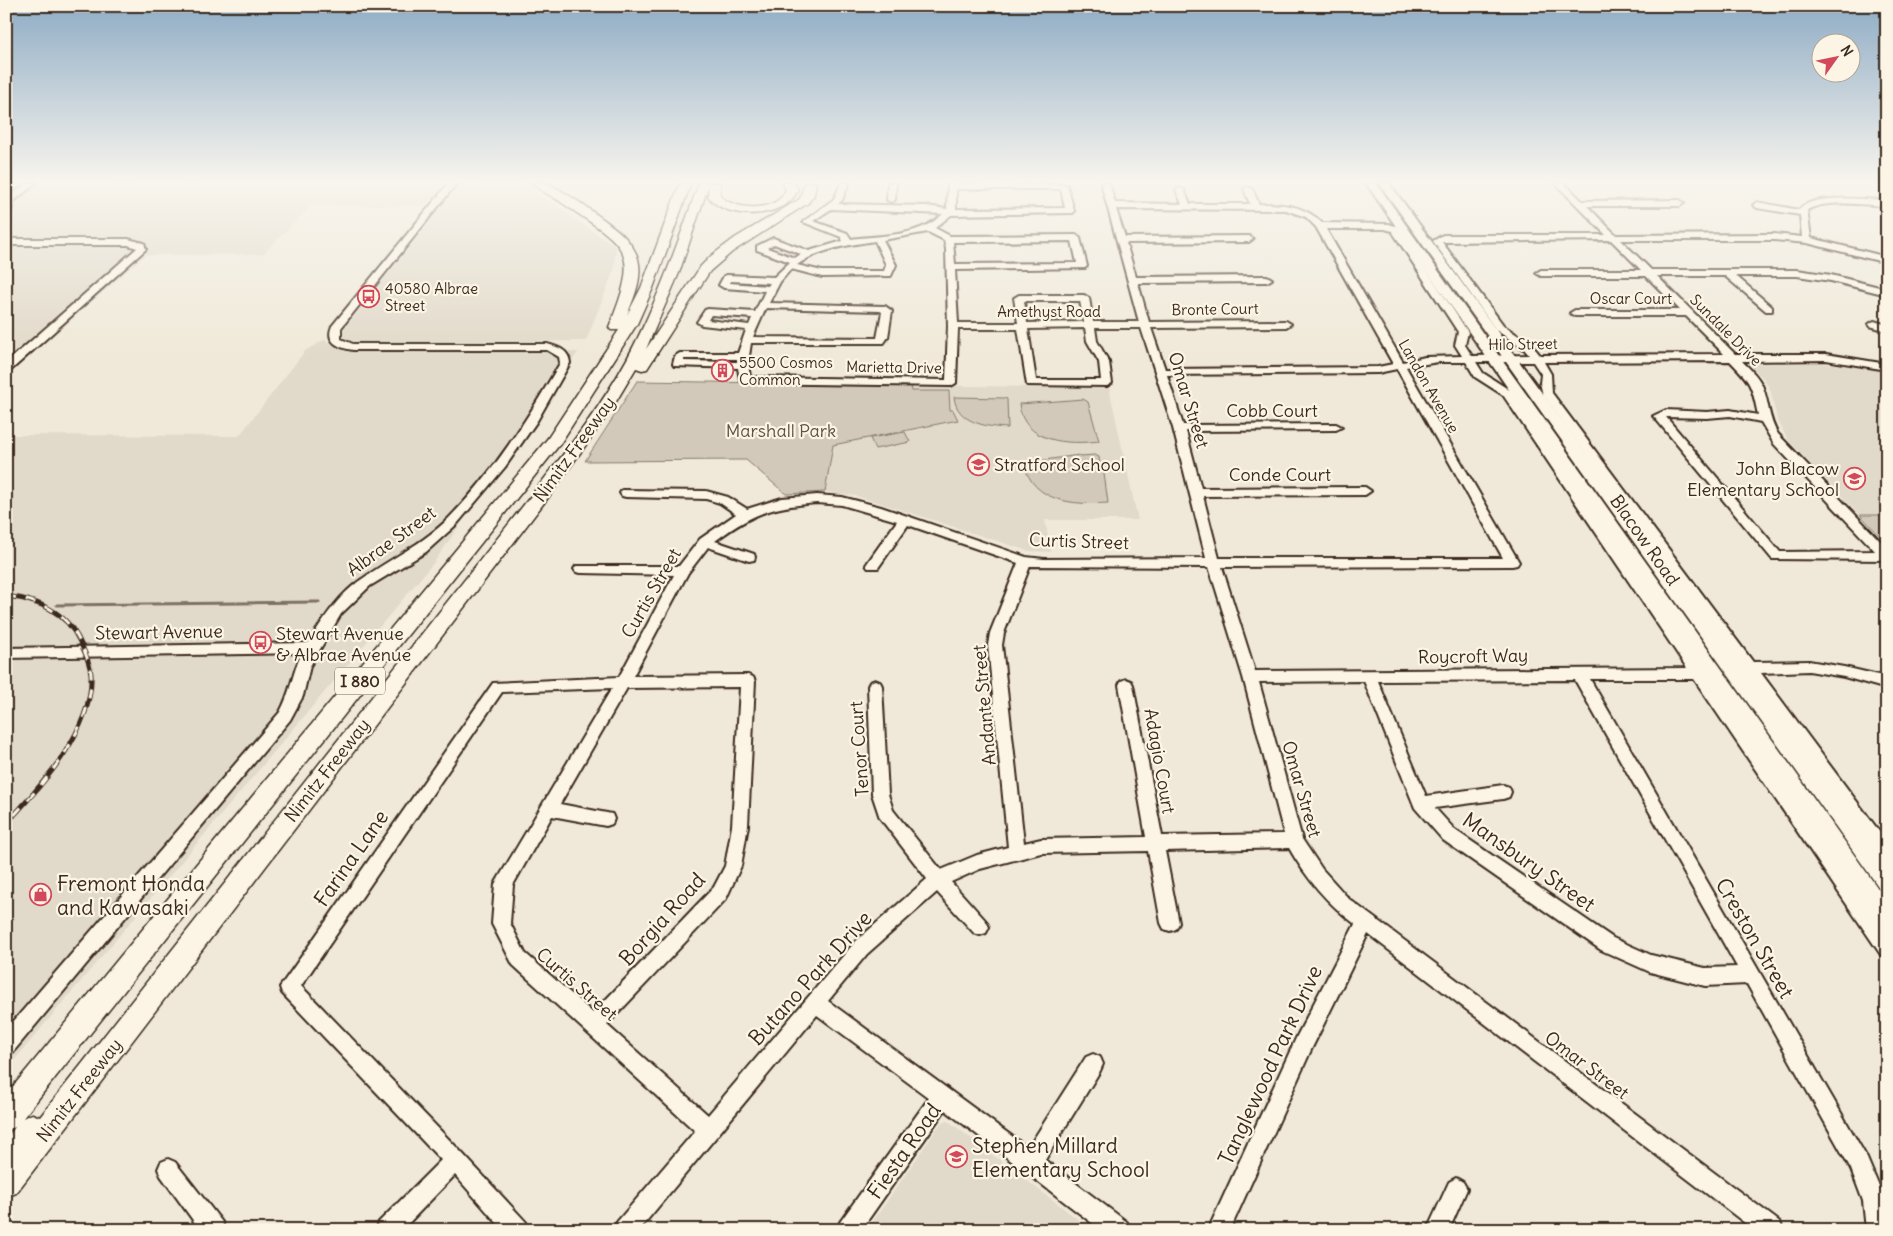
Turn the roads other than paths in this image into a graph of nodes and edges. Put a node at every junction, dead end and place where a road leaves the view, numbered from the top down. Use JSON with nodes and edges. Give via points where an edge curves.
{"nodes":[{"id":1,"x":1122,"y":240,"type":"edge"},
{"id":2,"x":406,"y":241,"type":"edge"},
{"id":3,"x":622,"y":241,"type":"edge"},
{"id":4,"x":665,"y":241,"type":"edge"},
{"id":5,"x":684,"y":241,"type":"edge"},
{"id":6,"x":740,"y":241,"type":"edge"},
{"id":7,"x":858,"y":241,"type":"edge"},
{"id":8,"x":879,"y":241,"type":"edge"},
{"id":9,"x":948,"y":241,"type":"edge"},
{"id":10,"x":1077,"y":241,"type":"edge"},
{"id":11,"x":1328,"y":241,"type":"edge"},
{"id":12,"x":1402,"y":241,"type":"edge"},
{"id":13,"x":1412,"y":241,"type":"edge"},
{"id":14,"x":1426,"y":241,"type":"edge"},
{"id":15,"x":1437,"y":241,"type":"edge"},
{"id":16,"x":1616,"y":241,"type":"edge"},
{"id":17,"x":1811,"y":241,"type":"edge"},
{"id":18,"x":6,"y":242,"type":"edge"},
{"id":19,"x":848,"y":242,"type":"joint"},
{"id":20,"x":809,"y":254,"type":"junction"},
{"id":21,"x":1887,"y":260,"type":"edge"},
{"id":22,"x":793,"y":264,"type":"junction"},
{"id":23,"x":950,"y":267,"type":"junction"},
{"id":24,"x":1541,"y":273,"type":"dead end"},
{"id":25,"x":1648,"y":273,"type":"junction"},
{"id":26,"x":1727,"y":273,"type":"junction"},
{"id":27,"x":1131,"y":280,"type":"junction"},
{"id":28,"x":1267,"y":280,"type":"dead end"},
{"id":29,"x":1887,"y":292,"type":"edge"},
{"id":30,"x":1769,"y":308,"type":"dead end"},
{"id":31,"x":761,"y":310,"type":"junction"},
{"id":32,"x":1575,"y":313,"type":"dead end"},
{"id":33,"x":1688,"y":313,"type":"junction"},
{"id":34,"x":1286,"y":324,"type":"dead end"},
{"id":35,"x":1874,"y":324,"type":"dead end"},
{"id":36,"x":1145,"y":325,"type":"junction"},
{"id":37,"x":953,"y":326,"type":"junction"},
{"id":38,"x":1022,"y":326,"type":"junction"},
{"id":39,"x":1090,"y":326,"type":"junction"},
{"id":40,"x":753,"y":328,"type":"junction"},
{"id":41,"x":1887,"y":328,"type":"edge"},
{"id":42,"x":747,"y":340,"type":"junction"},
{"id":43,"x":640,"y":348,"type":"junction"},
{"id":44,"x":1733,"y":358,"type":"junction"},
{"id":45,"x":1495,"y":359,"type":"junction"},
{"id":46,"x":1512,"y":359,"type":"junction"},
{"id":47,"x":1537,"y":359,"type":"junction"},
{"id":48,"x":1469,"y":360,"type":"junction"},
{"id":49,"x":742,"y":361,"type":"junction"},
{"id":50,"x":1400,"y":365,"type":"junction"},
{"id":51,"x":1887,"y":367,"type":"edge"},
{"id":52,"x":6,"y":369,"type":"edge"},
{"id":53,"x":1161,"y":372,"type":"junction"},
{"id":54,"x":594,"y":378,"type":"junction"},
{"id":55,"x":614,"y":395,"type":"junction"},
{"id":56,"x":1765,"y":419,"type":"junction"},
{"id":57,"x":1336,"y":427,"type":"dead end"},
{"id":58,"x":1179,"y":428,"type":"junction"},
{"id":59,"x":1365,"y":491,"type":"dead end"},
{"id":60,"x":1195,"y":492,"type":"junction"},
{"id":61,"x":626,"y":494,"type":"dead end"},
{"id":62,"x":745,"y":514,"type":"junction"},
{"id":63,"x":905,"y":520,"type":"junction"},
{"id":64,"x":705,"y":542,"type":"junction"},
{"id":65,"x":1886,"y":556,"type":"edge"},
{"id":66,"x":749,"y":557,"type":"dead end"},
{"id":67,"x":1025,"y":561,"type":"junction"},
{"id":68,"x":1512,"y":562,"type":"joint"},
{"id":69,"x":1214,"y":563,"type":"junction"},
{"id":70,"x":873,"y":564,"type":"dead end"},
{"id":71,"x":580,"y":569,"type":"dead end"},
{"id":72,"x":683,"y":571,"type":"junction"},
{"id":73,"x":312,"y":648,"type":"junction"},
{"id":74,"x":6,"y":653,"type":"edge"},
{"id":75,"x":1750,"y":668,"type":"junction"},
{"id":76,"x":1698,"y":673,"type":"junction"},
{"id":77,"x":1579,"y":674,"type":"junction"},
{"id":78,"x":1369,"y":676,"type":"junction"},
{"id":79,"x":1250,"y":677,"type":"junction"},
{"id":80,"x":748,"y":681,"type":"joint"},
{"id":81,"x":622,"y":682,"type":"junction"},
{"id":82,"x":1887,"y":683,"type":"edge"},
{"id":83,"x":1126,"y":685,"type":"dead end"},
{"id":84,"x":875,"y":686,"type":"dead end"},
{"id":85,"x":1503,"y":792,"type":"dead end"},
{"id":86,"x":1421,"y":803,"type":"junction"},
{"id":87,"x":549,"y":809,"type":"junction"},
{"id":88,"x":606,"y":819,"type":"dead end"},
{"id":89,"x":1294,"y":841,"type":"junction"},
{"id":90,"x":1155,"y":844,"type":"junction"},
{"id":91,"x":1017,"y":851,"type":"junction"},
{"id":92,"x":1887,"y":856,"type":"edge"},
{"id":93,"x":938,"y":880,"type":"junction"},
{"id":94,"x":1887,"y":883,"type":"edge"},
{"id":95,"x":1887,"y":920,"type":"edge"},
{"id":96,"x":1365,"y":922,"type":"junction"},
{"id":97,"x":1170,"y":923,"type":"dead end"},
{"id":98,"x":980,"y":928,"type":"dead end"},
{"id":99,"x":1887,"y":949,"type":"edge"},
{"id":100,"x":1750,"y":975,"type":"junction"},
{"id":101,"x":814,"y":1002,"type":"junction"},
{"id":102,"x":594,"y":1025,"type":"junction"},
{"id":103,"x":6,"y":1045,"type":"edge"},
{"id":104,"x":1094,"y":1064,"type":"dead end"},
{"id":105,"x":943,"y":1096,"type":"junction"},
{"id":106,"x":6,"y":1117,"type":"edge"},
{"id":107,"x":708,"y":1129,"type":"junction"},
{"id":108,"x":455,"y":1160,"type":"junction"},
{"id":109,"x":6,"y":1162,"type":"edge"},
{"id":110,"x":1031,"y":1163,"type":"junction"},
{"id":111,"x":168,"y":1169,"type":"dead end"},
{"id":112,"x":6,"y":1183,"type":"edge"},
{"id":113,"x":1456,"y":1189,"type":"dead end"},
{"id":114,"x":214,"y":1230,"type":"edge"},
{"id":115,"x":387,"y":1230,"type":"edge"},
{"id":116,"x":518,"y":1230,"type":"edge"},
{"id":117,"x":625,"y":1230,"type":"edge"},
{"id":118,"x":848,"y":1230,"type":"edge"},
{"id":119,"x":1119,"y":1230,"type":"edge"},
{"id":120,"x":1219,"y":1230,"type":"edge"},
{"id":121,"x":1438,"y":1230,"type":"edge"},
{"id":122,"x":1772,"y":1230,"type":"edge"},
{"id":123,"x":1877,"y":1230,"type":"edge"}],
"edges":[{"from":1,"to":27,"type":"street","name":"Omar Street"},
{"from":2,"to":73,"type":"street","name":"Albrae Street","via":[[336,328],[336,341],[353,347],[547,347],[563,355],[565,363],[533,420],[453,521],[421,549],[349,597],[324,627]]},
{"from":3,"to":54,"type":"highway","via":[[633,268],[630,290]]},
{"from":4,"to":54,"type":"highway","name":"Nimitz Freeway","number":"I 880","via":[[630,324]]},
{"from":5,"to":43,"type":"highway","name":"Nimitz Freeway","number":"I 880","via":[[668,289]]},
{"from":6,"to":55,"type":"highway","via":[[705,269],[630,384]]},
{"from":7,"to":19,"type":"street"},
{"from":8,"to":22,"type":"street","via":[[891,265],[888,274],[822,274]]},
{"from":9,"to":23,"type":"street"},
{"from":10,"to":23,"type":"street","via":[[1082,266]]},
{"from":11,"to":50,"type":"street","name":"Landon Avenue"},
{"from":12,"to":48,"type":"street","name":"Blacow Road","via":[[1463,332],[1460,345]]},
{"from":13,"to":45,"type":"main road","name":"Blacow Road"},
{"from":14,"to":46,"type":"main road","name":"Blacow Road"},
{"from":15,"to":47,"type":"street","name":"Blacow Road","via":[[1500,328],[1528,347]]},
{"from":16,"to":25,"type":"street","name":"Sundale Drive"},
{"from":17,"to":21,"type":"street"},
{"from":18,"to":52,"type":"street","via":[[128,242],[141,245],[142,249]]},
{"from":19,"to":20,"type":"street"},
{"from":20,"to":22,"type":"street"},
{"from":20,"to":22,"type":"street","via":[[773,241],[760,248]]},
{"from":22,"to":31,"type":"street","via":[[773,285]]},
{"from":23,"to":37,"type":"street"},
{"from":24,"to":25,"type":"street"},
{"from":25,"to":26,"type":"street"},
{"from":25,"to":33,"type":"street","name":"Sundale Drive"},
{"from":26,"to":29,"type":"street","via":[[1797,273]]},
{"from":26,"to":30,"type":"street"},
{"from":27,"to":28,"type":"street"},
{"from":27,"to":36,"type":"street","name":"Omar Street"},
{"from":31,"to":40,"type":"street"},
{"from":31,"to":40,"type":"street","via":[[708,312],[702,322]]},
{"from":31,"to":42,"type":"street","via":[[785,307],[882,308],[887,311],[880,341]]},
{"from":32,"to":33,"type":"street","name":"Oscar Court"},
{"from":33,"to":44,"type":"street","name":"Sundale Drive"},
{"from":34,"to":36,"type":"street","name":"Bronte Court"},
{"from":35,"to":41,"type":"street"},
{"from":36,"to":39,"type":"street","name":"Amethyst Road"},
{"from":36,"to":53,"type":"street","name":"Omar Street"},
{"from":37,"to":38,"type":"street","name":"Amethyst Road"},
{"from":37,"to":49,"type":"street","name":"Marietta Drive","via":[[951,383],[745,380]]},
{"from":38,"to":39,"type":"street","name":"Amethyst Road"},
{"from":38,"to":39,"type":"street","via":[[1019,298],[1084,298]]},
{"from":38,"to":39,"type":"street","via":[[1031,382],[1107,383],[1104,362],[1092,341]]},
{"from":40,"to":42,"type":"street"},
{"from":42,"to":49,"type":"street"},
{"from":43,"to":55,"type":"highway","name":"Nimitz Freeway","number":"I 880"},
{"from":43,"to":109,"type":"highway","number":"I 880","via":[[630,352],[593,411],[543,480]]},
{"from":44,"to":47,"type":"street","name":"Hilo Street"},
{"from":44,"to":51,"type":"street","name":"Hilo Street","via":[[1826,357]]},
{"from":44,"to":56,"type":"street","name":"Sundale Drive","via":[[1758,387]]},
{"from":45,"to":46,"type":"street","name":"Hilo Street"},
{"from":45,"to":48,"type":"street","name":"Hilo Street"},
{"from":45,"to":95,"type":"main road","name":"Blacow Road"},
{"from":46,"to":47,"type":"street","name":"Hilo Street"},
{"from":46,"to":94,"type":"main road","name":"Blacow Road"},
{"from":47,"to":75,"type":"street","name":"Blacow Road","via":[[1546,374],[1547,393]]},
{"from":48,"to":50,"type":"street","name":"Hilo Street","via":[[1425,360]]},
{"from":48,"to":76,"type":"street","name":"Blacow Road","via":[[1479,375],[1507,393]]},
{"from":49,"to":49,"type":"street","via":[[678,364],[680,356]]},
{"from":50,"to":53,"type":"street","name":"Hilo Street","via":[[1378,370]]},
{"from":50,"to":68,"type":"street","name":"Landon Avenue"},
{"from":53,"to":58,"type":"street","name":"Omar Street"},
{"from":54,"to":106,"type":"highway","name":"Nimitz Freeway","number":"I 880","via":[[554,441]]},
{"from":55,"to":112,"type":"highway","name":"Nimitz Freeway","number":"I 880","via":[[544,491]]},
{"from":56,"to":65,"type":"street","name":"Sundale Drive","via":[[1778,442]]},
{"from":56,"to":65,"type":"street","via":[[1730,414],[1666,413],[1659,416],[1778,556]]},
{"from":57,"to":58,"type":"street","name":"Cobb Court"},
{"from":58,"to":60,"type":"street","name":"Omar Street"},
{"from":59,"to":60,"type":"street","name":"Conde Court"},
{"from":60,"to":69,"type":"street","name":"Omar Street"},
{"from":61,"to":62,"type":"street","via":[[706,495],[724,500]]},
{"from":62,"to":63,"type":"street","name":"Curtis Street","via":[[782,502],[816,499],[842,501]]},
{"from":62,"to":64,"type":"street","name":"Curtis Street"},
{"from":63,"to":67,"type":"street","name":"Curtis Street"},
{"from":63,"to":70,"type":"street"},
{"from":64,"to":66,"type":"street"},
{"from":64,"to":72,"type":"street","name":"Curtis Street"},
{"from":67,"to":69,"type":"street","name":"Curtis Street"},
{"from":67,"to":91,"type":"street","name":"Andante Street","via":[[995,645]]},
{"from":68,"to":69,"type":"street","name":"Curtis Street"},
{"from":69,"to":79,"type":"street","name":"Omar Street"},
{"from":71,"to":72,"type":"street"},
{"from":72,"to":81,"type":"street","name":"Curtis Street"},
{"from":73,"to":74,"type":"street","name":"Stewart Avenue"},
{"from":73,"to":103,"type":"street","name":"Albrae Street","via":[[303,666],[296,696],[285,716]]},
{"from":75,"to":82,"type":"street","via":[[1809,666]]},
{"from":75,"to":92,"type":"street","name":"Blacow Road"},
{"from":76,"to":77,"type":"street","name":"Roycroft Way"},
{"from":76,"to":99,"type":"street","name":"Blacow Road"},
{"from":77,"to":78,"type":"street","name":"Roycroft Way"},
{"from":77,"to":100,"type":"street","name":"Creston Street"},
{"from":78,"to":79,"type":"street","name":"Roycroft Way"},
{"from":78,"to":86,"type":"street","name":"Mansbury Street"},
{"from":79,"to":89,"type":"street","name":"Omar Street"},
{"from":80,"to":81,"type":"street","name":"Farina Lane"},
{"from":80,"to":102,"type":"street","name":"Borgia Road","via":[[740,826],[733,866],[720,893]]},
{"from":81,"to":87,"type":"street","name":"Curtis Street"},
{"from":81,"to":108,"type":"street","name":"Farina Lane","via":[[498,687],[289,987]]},
{"from":83,"to":90,"type":"street","name":"Adagio Court"},
{"from":84,"to":93,"type":"street","name":"Tenor Court","via":[[880,794],[886,813]]},
{"from":85,"to":86,"type":"street"},
{"from":86,"to":100,"type":"street","name":"Mansbury Street","via":[[1449,835],[1607,944],[1650,963],[1705,977]]},
{"from":87,"to":88,"type":"street"},
{"from":87,"to":102,"type":"street","name":"Curtis Street","via":[[504,884],[501,924],[519,959]]},
{"from":89,"to":90,"type":"street","name":"Butano Park Drive"},
{"from":89,"to":96,"type":"street","name":"Omar Street","via":[[1321,883]]},
{"from":90,"to":91,"type":"street","name":"Butano Park Drive","via":[[1041,846]]},
{"from":90,"to":97,"type":"street","name":"Adagio Court"},
{"from":91,"to":93,"type":"street","name":"Butano Park Drive","via":[[976,862]]},
{"from":93,"to":98,"type":"street","name":"Tenor Court"},
{"from":93,"to":101,"type":"street","name":"Butano Park Drive","via":[[861,948]]},
{"from":96,"to":120,"type":"street","name":"Tanglewood Park Drive","via":[[1304,1043]]},
{"from":96,"to":122,"type":"street","name":"Omar Street"},
{"from":100,"to":123,"type":"street","name":"Creston Street","via":[[1859,1163],[1874,1201]]},
{"from":101,"to":105,"type":"street"},
{"from":101,"to":107,"type":"street","name":"Butano Park Drive"},
{"from":102,"to":107,"type":"street","name":"Curtis Street"},
{"from":104,"to":110,"type":"street"},
{"from":105,"to":110,"type":"street"},
{"from":105,"to":118,"type":"street","name":"Fiesta Road"},
{"from":107,"to":117,"type":"street","name":"Butano Park Drive"},
{"from":108,"to":115,"type":"street"},
{"from":108,"to":116,"type":"street","name":"Farina Lane"},
{"from":110,"to":119,"type":"street"},
{"from":111,"to":114,"type":"street"},
{"from":113,"to":121,"type":"street"}]}
